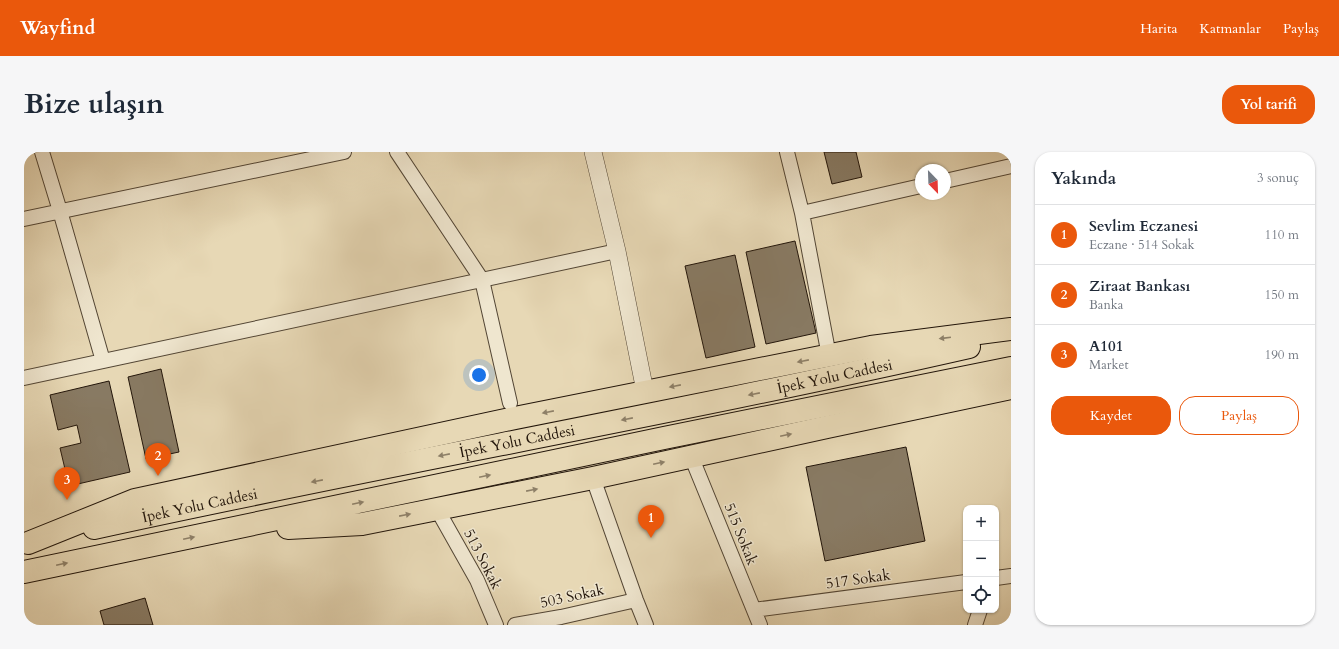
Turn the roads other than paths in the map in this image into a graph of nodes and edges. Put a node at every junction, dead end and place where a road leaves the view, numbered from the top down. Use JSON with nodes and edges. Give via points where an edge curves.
{"nodes":[{"id":1,"x":42,"y":152,"type":"edge"},
{"id":2,"x":344,"y":152,"type":"edge"},
{"id":3,"x":397,"y":152,"type":"edge"},
{"id":4,"x":593,"y":152,"type":"edge"},
{"id":5,"x":787,"y":152,"type":"edge"},
{"id":6,"x":1011,"y":166,"type":"edge"},
{"id":7,"x":951,"y":180,"type":"edge"},
{"id":8,"x":915,"y":187,"type":"edge"},
{"id":9,"x":60,"y":211,"type":"junction"},
{"id":10,"x":802,"y":213,"type":"junction"},
{"id":11,"x":24,"y":219,"type":"edge"},
{"id":12,"x":617,"y":251,"type":"junction"},
{"id":13,"x":482,"y":280,"type":"junction"},
{"id":14,"x":1011,"y":329,"type":"edge"},
{"id":15,"x":1011,"y":338,"type":"edge"},
{"id":16,"x":829,"y":356,"type":"junction"},
{"id":17,"x":103,"y":361,"type":"junction"},
{"id":18,"x":1011,"y":368,"type":"edge"},
{"id":19,"x":24,"y":378,"type":"edge"},
{"id":20,"x":643,"y":381,"type":"dead end"},
{"id":21,"x":1011,"y":388,"type":"edge"},
{"id":22,"x":510,"y":403,"type":"dead end"},
{"id":23,"x":691,"y":456,"type":"junction"},
{"id":24,"x":593,"y":478,"type":"junction"},
{"id":25,"x":438,"y":509,"type":"junction"},
{"id":26,"x":213,"y":533,"type":"junction"},
{"id":27,"x":26,"y":543,"type":"edge"},
{"id":28,"x":24,"y":572,"type":"edge"},
{"id":29,"x":1011,"y":576,"type":"edge"},
{"id":30,"x":999,"y":578,"type":"edge"},
{"id":31,"x":963,"y":582,"type":"edge"},
{"id":32,"x":636,"y":600,"type":"junction"},
{"id":33,"x":754,"y":610,"type":"junction"},
{"id":34,"x":979,"y":613,"type":"edge"},
{"id":35,"x":496,"y":625,"type":"edge"},
{"id":36,"x":515,"y":625,"type":"edge"},
{"id":37,"x":646,"y":625,"type":"edge"},
{"id":38,"x":760,"y":625,"type":"edge"},
{"id":39,"x":975,"y":625,"type":"edge"}],
"edges":[{"from":1,"to":9,"type":"street"},
{"from":2,"to":9,"type":"street"},
{"from":3,"to":13,"type":"street"},
{"from":4,"to":12,"type":"street"},
{"from":5,"to":10,"type":"street"},
{"from":6,"to":7,"type":"street"},
{"from":8,"to":10,"type":"street"},
{"from":9,"to":11,"type":"street"},
{"from":9,"to":17,"type":"street"},
{"from":10,"to":16,"type":"street"},
{"from":12,"to":13,"type":"street"},
{"from":12,"to":20,"type":"street"},
{"from":13,"to":17,"type":"street"},
{"from":13,"to":22,"type":"street"},
{"from":14,"to":16,"type":"highway","one_way":true,"via":[[871,347]]},
{"from":15,"to":27,"type":"highway","name":"İpek Yolu Caddesi","one_way":true,"via":[[839,377]]},
{"from":16,"to":27,"type":"highway","one_way":true,"via":[[515,418],[135,500]]},
{"from":17,"to":19,"type":"street"},
{"from":26,"to":18,"type":"highway","name":"İpek Yolu Caddesi","one_way":true},
{"from":23,"to":21,"type":"highway","one_way":true},
{"from":24,"to":23,"type":"highway","one_way":true},
{"from":23,"to":33,"type":"street","name":"515 Sokak"},
{"from":25,"to":24,"type":"highway","one_way":true},
{"from":24,"to":32,"type":"street"},
{"from":26,"to":25,"type":"highway","one_way":true,"via":[[362,524]]},
{"from":25,"to":35,"type":"street","name":"513 Sokak","via":[[477,580]]},
{"from":28,"to":26,"type":"highway","name":"İpek Yolu Caddesi","one_way":true},
{"from":29,"to":30,"type":"street"},
{"from":31,"to":33,"type":"street","name":"517 Sokak"},
{"from":32,"to":36,"type":"street","name":"503 Sokak"},
{"from":32,"to":37,"type":"street"},
{"from":33,"to":38,"type":"street","name":"515 Sokak"},
{"from":34,"to":39,"type":"street"}]}
